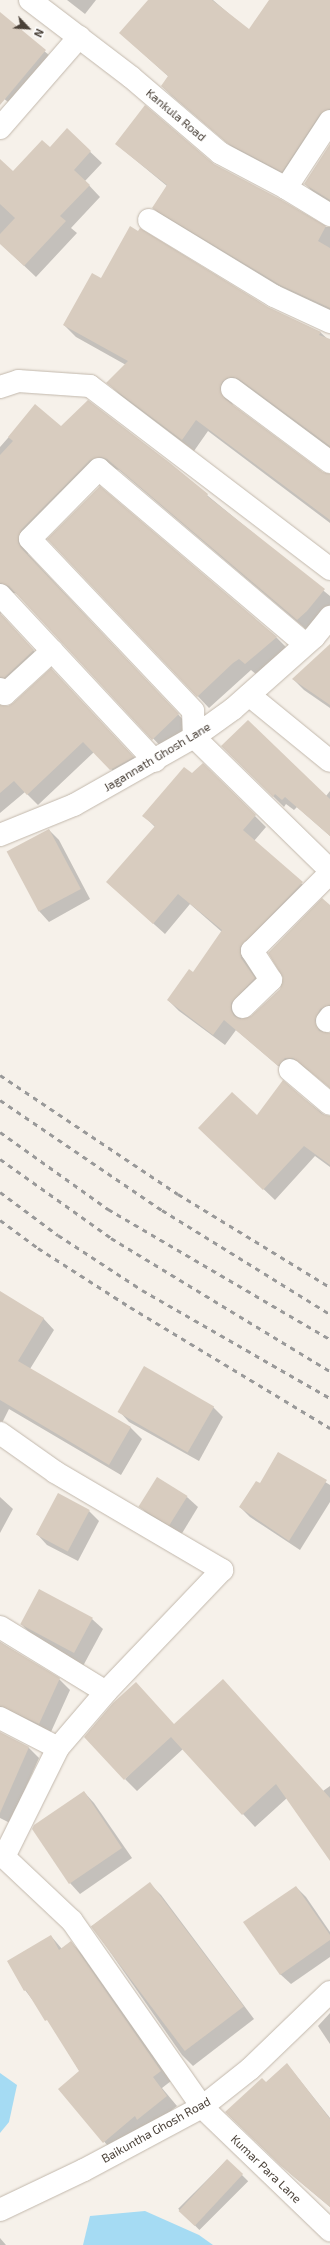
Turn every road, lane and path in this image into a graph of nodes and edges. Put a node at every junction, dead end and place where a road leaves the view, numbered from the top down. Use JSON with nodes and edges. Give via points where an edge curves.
{"nodes":[{"id":1,"x":30,"y":0,"type":"edge"},
{"id":2,"x":78,"y":37,"type":"junction"},
{"id":3,"x":330,"y":121,"type":"edge"},
{"id":4,"x":0,"y":128,"type":"edge"},
{"id":5,"x":286,"y":188,"type":"junction"},
{"id":6,"x":330,"y":215,"type":"edge"},
{"id":7,"x":149,"y":220,"type":"dead end"},
{"id":8,"x":330,"y":322,"type":"edge"},
{"id":9,"x":0,"y":387,"type":"edge"},
{"id":10,"x":232,"y":389,"type":"dead end"},
{"id":11,"x":330,"y":462,"type":"edge"},
{"id":12,"x":330,"y":569,"type":"edge"},
{"id":13,"x":0,"y":596,"type":"edge"},
{"id":14,"x":330,"y":617,"type":"edge"},
{"id":15,"x":305,"y":644,"type":"junction"},
{"id":16,"x":52,"y":651,"type":"junction"},
{"id":17,"x":0,"y":689,"type":"edge"},
{"id":18,"x":249,"y":695,"type":"junction"},
{"id":19,"x":194,"y":737,"type":"junction"},
{"id":20,"x":155,"y":761,"type":"junction"},
{"id":21,"x":330,"y":761,"type":"edge"},
{"id":22,"x":0,"y":835,"type":"edge"},
{"id":23,"x":330,"y":872,"type":"edge"},
{"id":24,"x":243,"y":1008,"type":"dead end"},
{"id":25,"x":290,"y":1070,"type":"dead end"},
{"id":26,"x":330,"y":1104,"type":"edge"},
{"id":27,"x":0,"y":1433,"type":"edge"},
{"id":28,"x":0,"y":1627,"type":"edge"},
{"id":29,"x":106,"y":1692,"type":"junction"},
{"id":30,"x":0,"y":1718,"type":"edge"},
{"id":31,"x":58,"y":1748,"type":"junction"},
{"id":32,"x":330,"y":1992,"type":"edge"},
{"id":33,"x":202,"y":2107,"type":"junction"},
{"id":34,"x":0,"y":2210,"type":"edge"},
{"id":35,"x":328,"y":2225,"type":"edge"}],
"edges":[{"from":1,"to":2,"type":"street","name":"Kankula Road"},
{"from":2,"to":4,"type":"street"},
{"from":2,"to":5,"type":"street","name":"Kankula Road","via":[[131,77],[220,153]]},
{"from":3,"to":5,"type":"street"},
{"from":5,"to":6,"type":"street","name":"Kankula Road"},
{"from":7,"to":8,"type":"street","via":[[274,296]]},
{"from":9,"to":12,"type":"street","via":[[18,381],[90,386]]},
{"from":10,"to":11,"type":"street"},
{"from":13,"to":16,"type":"street"},
{"from":14,"to":15,"type":"street","name":"Jagannath Ghosh Lane"},
{"from":15,"to":18,"type":"street","name":"Jagannath Ghosh Lane"},
{"from":15,"to":19,"type":"street","via":[[99,469],[30,539],[193,711]]},
{"from":16,"to":17,"type":"street","via":[[4,694]]},
{"from":16,"to":20,"type":"street"},
{"from":18,"to":19,"type":"street","name":"Jagannath Ghosh Lane"},
{"from":18,"to":21,"type":"street"},
{"from":19,"to":20,"type":"street","name":"Jagannath Ghosh Lane"},
{"from":19,"to":23,"type":"street"},
{"from":20,"to":22,"type":"street","name":"Jagannath Ghosh Lane","via":[[74,805]]},
{"from":23,"to":24,"type":"street","via":[[252,951],[271,980]]},
{"from":25,"to":26,"type":"street"},
{"from":27,"to":29,"type":"street","via":[[55,1472],[222,1570]]},
{"from":28,"to":29,"type":"street"},
{"from":29,"to":31,"type":"street"},
{"from":30,"to":31,"type":"street"},
{"from":31,"to":33,"type":"street","name":"Kumar Para Lane","via":[[4,1857],[72,1921]]},
{"from":32,"to":33,"type":"street","name":"Baikuntha Ghosh Road","via":[[250,2069]]},
{"from":33,"to":34,"type":"street","name":"Baikuntha Ghosh Road","via":[[84,2170]]},
{"from":33,"to":35,"type":"street","name":"Kumar Para Lane"}]}
